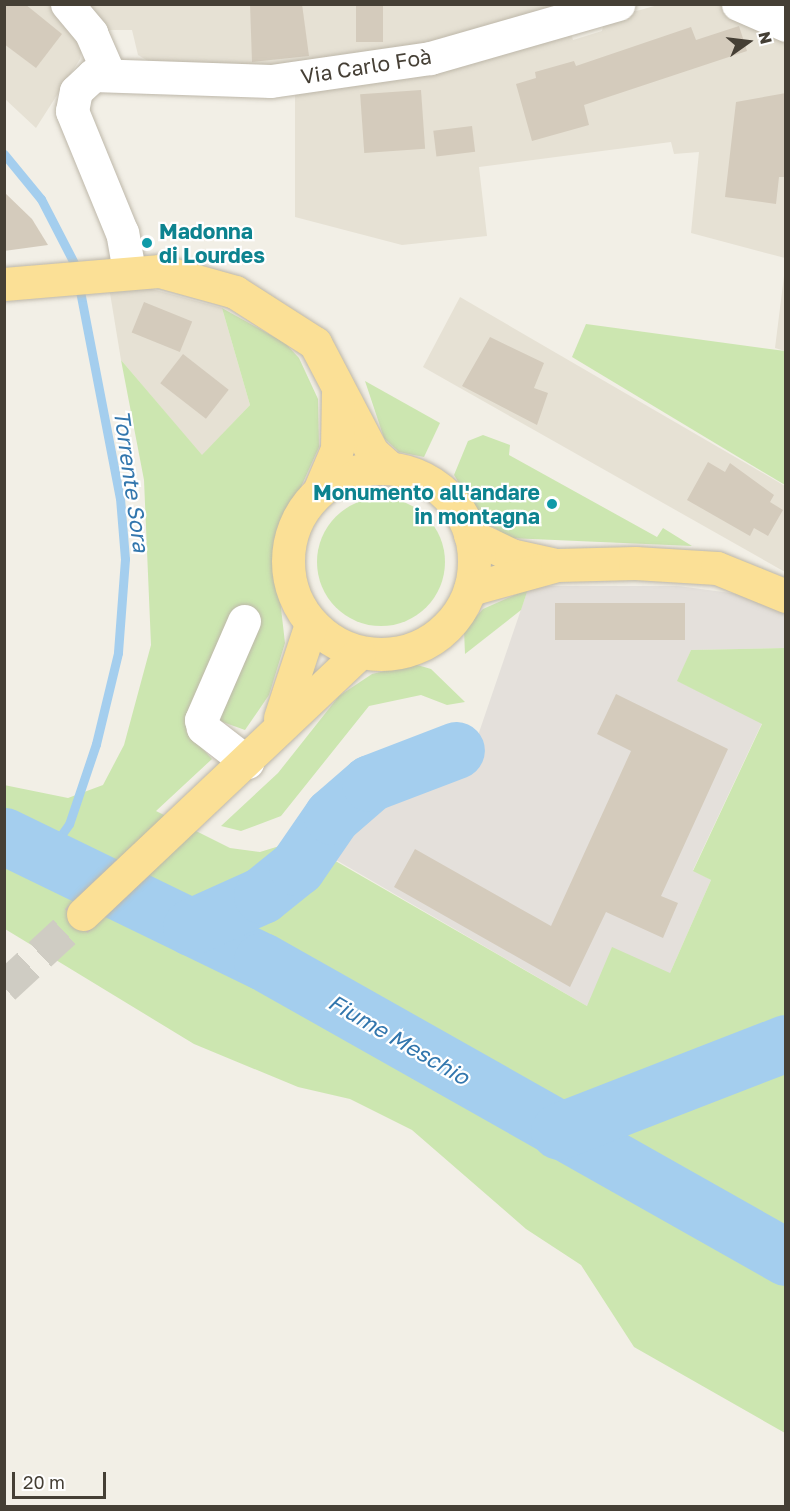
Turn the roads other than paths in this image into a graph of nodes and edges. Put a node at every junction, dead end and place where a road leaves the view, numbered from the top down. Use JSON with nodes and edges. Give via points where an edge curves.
{"nodes":[{"id":1,"x":67,"y":4,"type":"edge"},
{"id":2,"x":618,"y":4,"type":"edge"},
{"id":3,"x":738,"y":4,"type":"edge"},
{"id":4,"x":786,"y":24,"type":"edge"},
{"id":5,"x":108,"y":72,"type":"junction"},
{"id":6,"x":118,"y":272,"type":"junction"},
{"id":7,"x":4,"y":284,"type":"edge"},
{"id":8,"x":337,"y":380,"type":"junction"},
{"id":9,"x":390,"y":468,"type":"junction"},
{"id":10,"x":320,"y":489,"type":"junction"},
{"id":11,"x":471,"y":535,"type":"junction"},
{"id":12,"x":557,"y":565,"type":"junction"},
{"id":13,"x":470,"y":589,"type":"junction"},
{"id":14,"x":786,"y":596,"type":"edge"},
{"id":15,"x":244,"y":621,"type":"dead end"},
{"id":16,"x":311,"y":624,"type":"junction"},
{"id":17,"x":359,"y":653,"type":"junction"},
{"id":18,"x":257,"y":753,"type":"junction"},
{"id":19,"x":94,"y":905,"type":"tunnel mouth"}],
"edges":[{"from":1,"to":5,"type":"street","via":[[91,33]]},
{"from":2,"to":5,"type":"street","name":"Via Carlo Foà","via":[[430,58],[270,81]]},
{"from":3,"to":4,"type":"street"},
{"from":5,"to":6,"type":"street","via":[[84,82],[72,111],[122,233]]},
{"from":6,"to":7,"type":"main road"},
{"from":6,"to":8,"type":"main road","via":[[185,275],[255,302],[315,343]]},
{"from":8,"to":9,"type":"main road","via":[[372,452]]},
{"from":8,"to":10,"type":"main road","via":[[337,449]]},
{"from":9,"to":10,"type":"main road","via":[[343,475]]},
{"from":9,"to":11,"type":"main road","via":[[414,474],[443,491]]},
{"from":10,"to":16,"type":"main road","via":[[301,512],[290,540],[288,569],[295,598]]},
{"from":11,"to":12,"type":"main road","via":[[511,555]]},
{"from":11,"to":13,"type":"main road"},
{"from":12,"to":13,"type":"main road"},
{"from":12,"to":14,"type":"main road","via":[[717,568]]},
{"from":13,"to":17,"type":"main road","via":[[439,635],[396,653]]},
{"from":15,"to":18,"type":"street","via":[[201,720],[203,728]]},
{"from":16,"to":17,"type":"main road"},
{"from":16,"to":18,"type":"main road","via":[[287,704]]},
{"from":17,"to":18,"type":"main road"},
{"from":18,"to":19,"type":"main road"}]}
